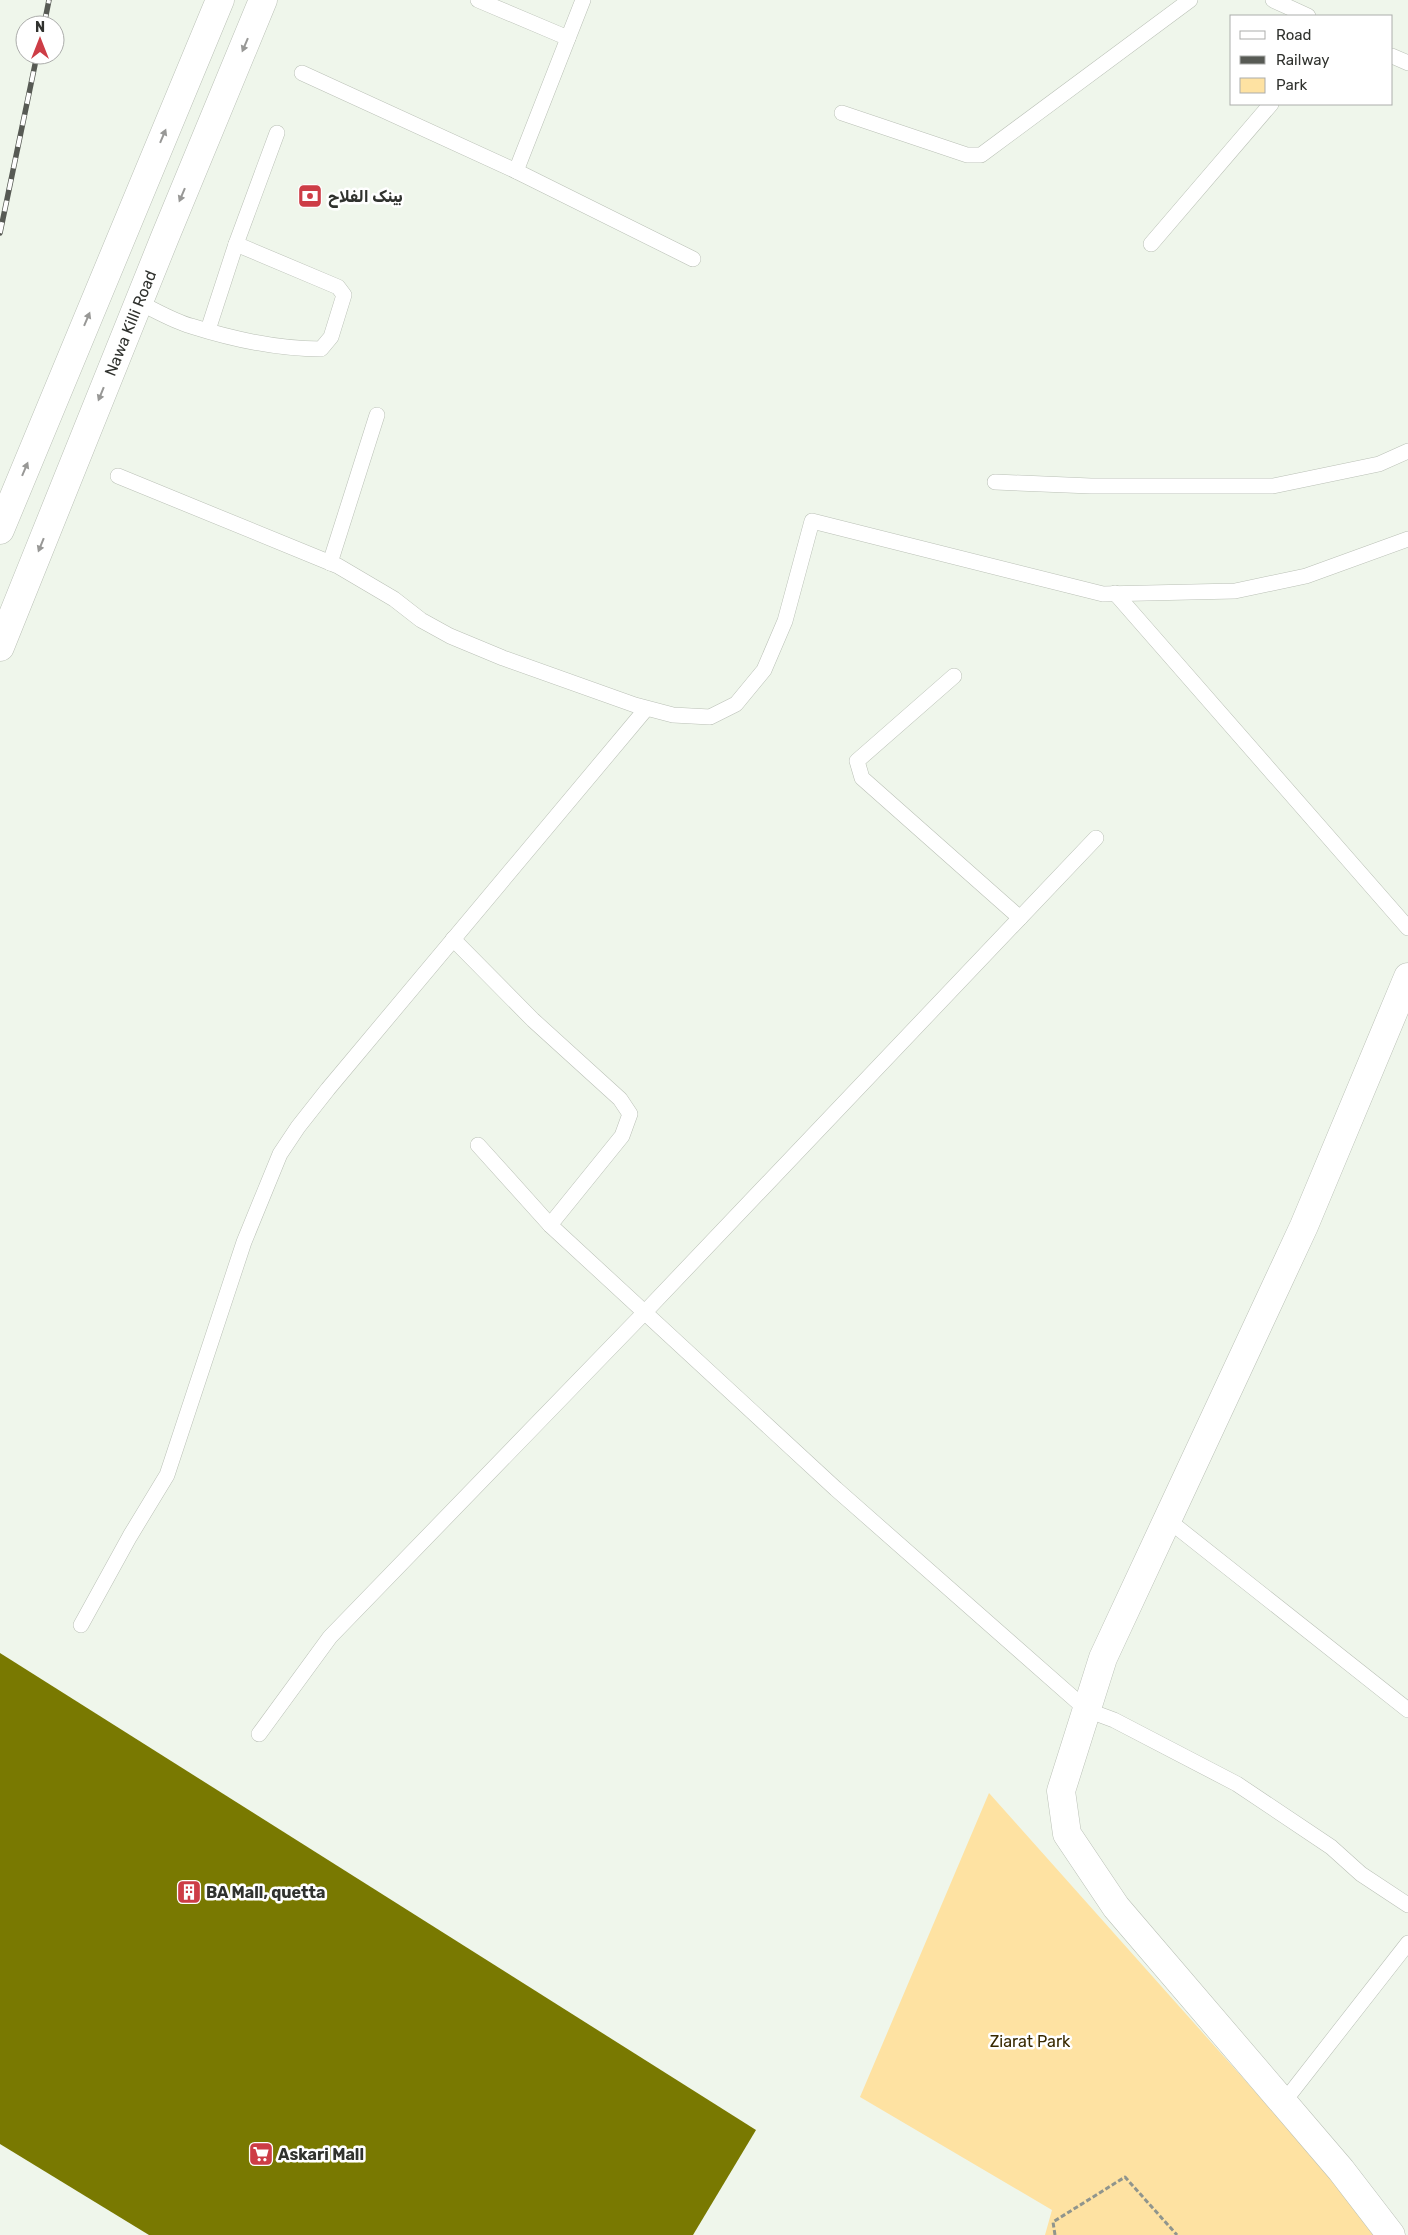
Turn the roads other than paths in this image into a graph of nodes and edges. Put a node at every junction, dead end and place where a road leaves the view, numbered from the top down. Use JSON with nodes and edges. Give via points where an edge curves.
{"nodes":[{"id":1,"x":220,"y":0,"type":"edge"},
{"id":2,"x":264,"y":0,"type":"edge"},
{"id":3,"x":478,"y":0,"type":"edge"},
{"id":4,"x":583,"y":0,"type":"edge"},
{"id":5,"x":1190,"y":0,"type":"edge"},
{"id":6,"x":1273,"y":0,"type":"edge"},
{"id":7,"x":1306,"y":15,"type":"edge"},
{"id":8,"x":568,"y":38,"type":"junction"},
{"id":9,"x":1393,"y":56,"type":"edge"},
{"id":10,"x":1408,"y":63,"type":"edge"},
{"id":11,"x":302,"y":73,"type":"dead end"},
{"id":12,"x":1270,"y":105,"type":"edge"},
{"id":13,"x":842,"y":113,"type":"dead end"},
{"id":14,"x":278,"y":133,"type":"dead end"},
{"id":15,"x":516,"y":171,"type":"junction"},
{"id":16,"x":236,"y":244,"type":"junction"},
{"id":17,"x":1151,"y":244,"type":"dead end"},
{"id":18,"x":693,"y":259,"type":"dead end"},
{"id":19,"x":138,"y":302,"type":"junction"},
{"id":20,"x":208,"y":330,"type":"junction"},
{"id":21,"x":377,"y":414,"type":"dead end"},
{"id":22,"x":1408,"y":451,"type":"edge"},
{"id":23,"x":118,"y":476,"type":"dead end"},
{"id":24,"x":995,"y":482,"type":"dead end"},
{"id":25,"x":6,"y":501,"type":"edge"},
{"id":26,"x":0,"y":530,"type":"edge"},
{"id":27,"x":1408,"y":539,"type":"edge"},
{"id":28,"x":330,"y":563,"type":"junction"},
{"id":29,"x":1115,"y":593,"type":"junction"},
{"id":30,"x":0,"y":647,"type":"edge"},
{"id":31,"x":954,"y":676,"type":"dead end"},
{"id":32,"x":646,"y":708,"type":"junction"},
{"id":33,"x":1096,"y":838,"type":"dead end"},
{"id":34,"x":1020,"y":918,"type":"junction"},
{"id":35,"x":1408,"y":928,"type":"edge"},
{"id":36,"x":453,"y":939,"type":"junction"},
{"id":37,"x":1408,"y":976,"type":"edge"},
{"id":38,"x":478,"y":1145,"type":"dead end"},
{"id":39,"x":550,"y":1225,"type":"junction"},
{"id":40,"x":645,"y":1312,"type":"junction"},
{"id":41,"x":1168,"y":1520,"type":"junction"},
{"id":42,"x":81,"y":1625,"type":"dead end"},
{"id":43,"x":1087,"y":1710,"type":"junction"},
{"id":44,"x":1408,"y":1710,"type":"edge"},
{"id":45,"x":259,"y":1734,"type":"dead end"},
{"id":46,"x":1408,"y":1906,"type":"edge"},
{"id":47,"x":1408,"y":1943,"type":"edge"},
{"id":48,"x":1283,"y":2103,"type":"junction"},
{"id":49,"x":1391,"y":2235,"type":"edge"}],
"edges":[{"from":25,"to":1,"type":"street","one_way":true},
{"from":2,"to":19,"type":"street","name":"Nawa Killi Road","one_way":true},
{"from":3,"to":8,"type":"lane"},
{"from":4,"to":8,"type":"lane"},
{"from":5,"to":13,"type":"lane","via":[[981,155],[967,155]]},
{"from":6,"to":7,"type":"lane"},
{"from":8,"to":15,"type":"lane"},
{"from":9,"to":10,"type":"lane"},
{"from":11,"to":15,"type":"lane"},
{"from":12,"to":17,"type":"lane"},
{"from":14,"to":16,"type":"lane"},
{"from":15,"to":18,"type":"lane"},
{"from":16,"to":20,"type":"lane"},
{"from":16,"to":20,"type":"lane","via":[[338,287],[344,295],[332,337],[321,349],[301,349]]},
{"from":19,"to":20,"type":"lane","via":[[190,326]]},
{"from":19,"to":30,"type":"street","name":"Nawa Killi Road","one_way":true},
{"from":21,"to":28,"type":"lane"},
{"from":22,"to":24,"type":"lane","via":[[1379,464],[1273,486],[1091,486]]},
{"from":23,"to":28,"type":"lane"},
{"from":25,"to":26,"type":"street"},
{"from":27,"to":29,"type":"lane","via":[[1306,576],[1234,591]]},
{"from":28,"to":32,"type":"lane","via":[[394,599],[421,620],[450,636]]},
{"from":29,"to":32,"type":"lane","via":[[1103,594],[812,521],[784,621],[764,670],[736,704],[710,717],[673,715]]},
{"from":29,"to":35,"type":"lane"},
{"from":31,"to":34,"type":"lane","via":[[857,761],[862,778]]},
{"from":32,"to":36,"type":"lane"},
{"from":33,"to":34,"type":"lane"},
{"from":34,"to":40,"type":"lane"},
{"from":36,"to":39,"type":"lane","via":[[533,1020],[620,1099],[630,1114],[622,1136]]},
{"from":36,"to":42,"type":"lane","via":[[316,1104],[280,1154],[244,1242],[167,1475]]},
{"from":37,"to":41,"type":"street","via":[[1304,1226]]},
{"from":38,"to":39,"type":"lane"},
{"from":39,"to":40,"type":"lane"},
{"from":40,"to":43,"type":"lane","via":[[836,1489]]},
{"from":40,"to":45,"type":"lane","via":[[330,1637]]},
{"from":41,"to":43,"type":"street","via":[[1103,1658]]},
{"from":41,"to":44,"type":"lane"},
{"from":43,"to":46,"type":"lane","via":[[1114,1720],[1237,1784],[1330,1847],[1361,1874]]},
{"from":43,"to":48,"type":"street","via":[[1061,1791],[1067,1834],[1116,1907]]},
{"from":47,"to":48,"type":"lane"},
{"from":48,"to":49,"type":"street"}]}
